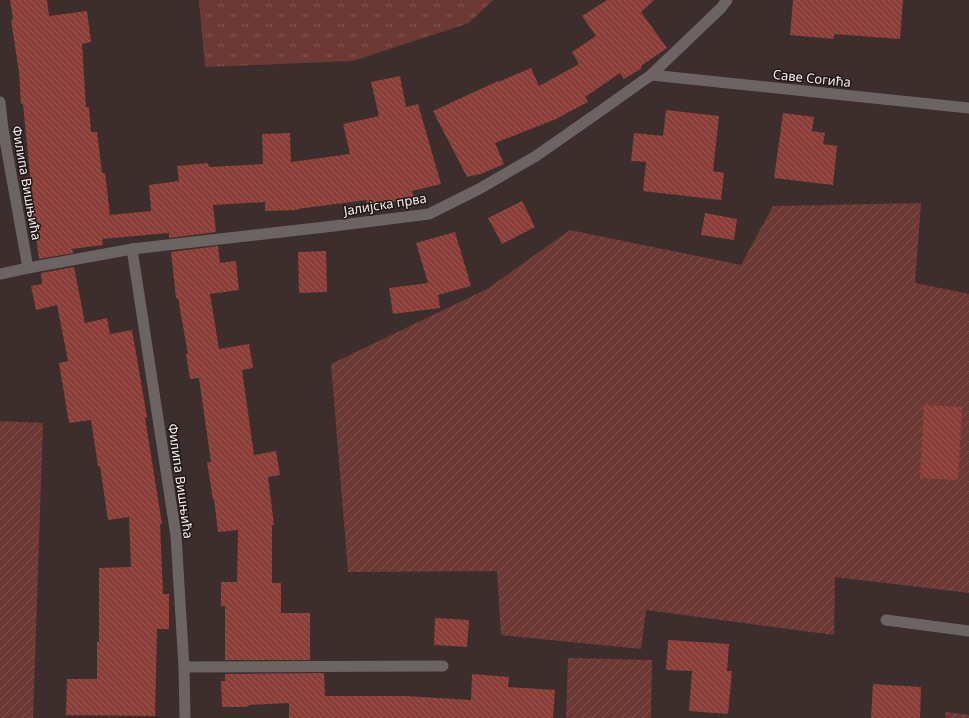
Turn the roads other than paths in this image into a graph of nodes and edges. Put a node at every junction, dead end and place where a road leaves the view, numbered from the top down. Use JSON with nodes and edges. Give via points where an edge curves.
{"nodes":[{"id":1,"x":727,"y":0,"type":"edge"},
{"id":2,"x":651,"y":75,"type":"junction"},
{"id":3,"x":0,"y":102,"type":"edge"},
{"id":4,"x":969,"y":108,"type":"edge"},
{"id":5,"x":132,"y":249,"type":"junction"},
{"id":6,"x":28,"y":268,"type":"junction"},
{"id":7,"x":0,"y":274,"type":"edge"},
{"id":8,"x":886,"y":620,"type":"dead end"},
{"id":9,"x":969,"y":631,"type":"edge"},
{"id":10,"x":443,"y":666,"type":"dead end"},
{"id":11,"x":184,"y":667,"type":"junction"},
{"id":12,"x":185,"y":718,"type":"edge"}],
"edges":[{"from":1,"to":2,"type":"street","name":"Јалијска прва"},
{"from":2,"to":4,"type":"street","name":"Саве Согића"},
{"from":2,"to":5,"type":"street","name":"Јалијска прва","via":[[536,156],[430,214]]},
{"from":3,"to":6,"type":"street","name":"Филипа Вишњића"},
{"from":5,"to":6,"type":"street","name":"Јалијска прва"},
{"from":5,"to":11,"type":"street","name":"Филипа Вишњића","via":[[176,536]]},
{"from":6,"to":7,"type":"street","name":"Јалијска прва"},
{"from":8,"to":9,"type":"street"},
{"from":10,"to":11,"type":"street"},
{"from":11,"to":12,"type":"street","name":"Филипа Вишњића"}]}
